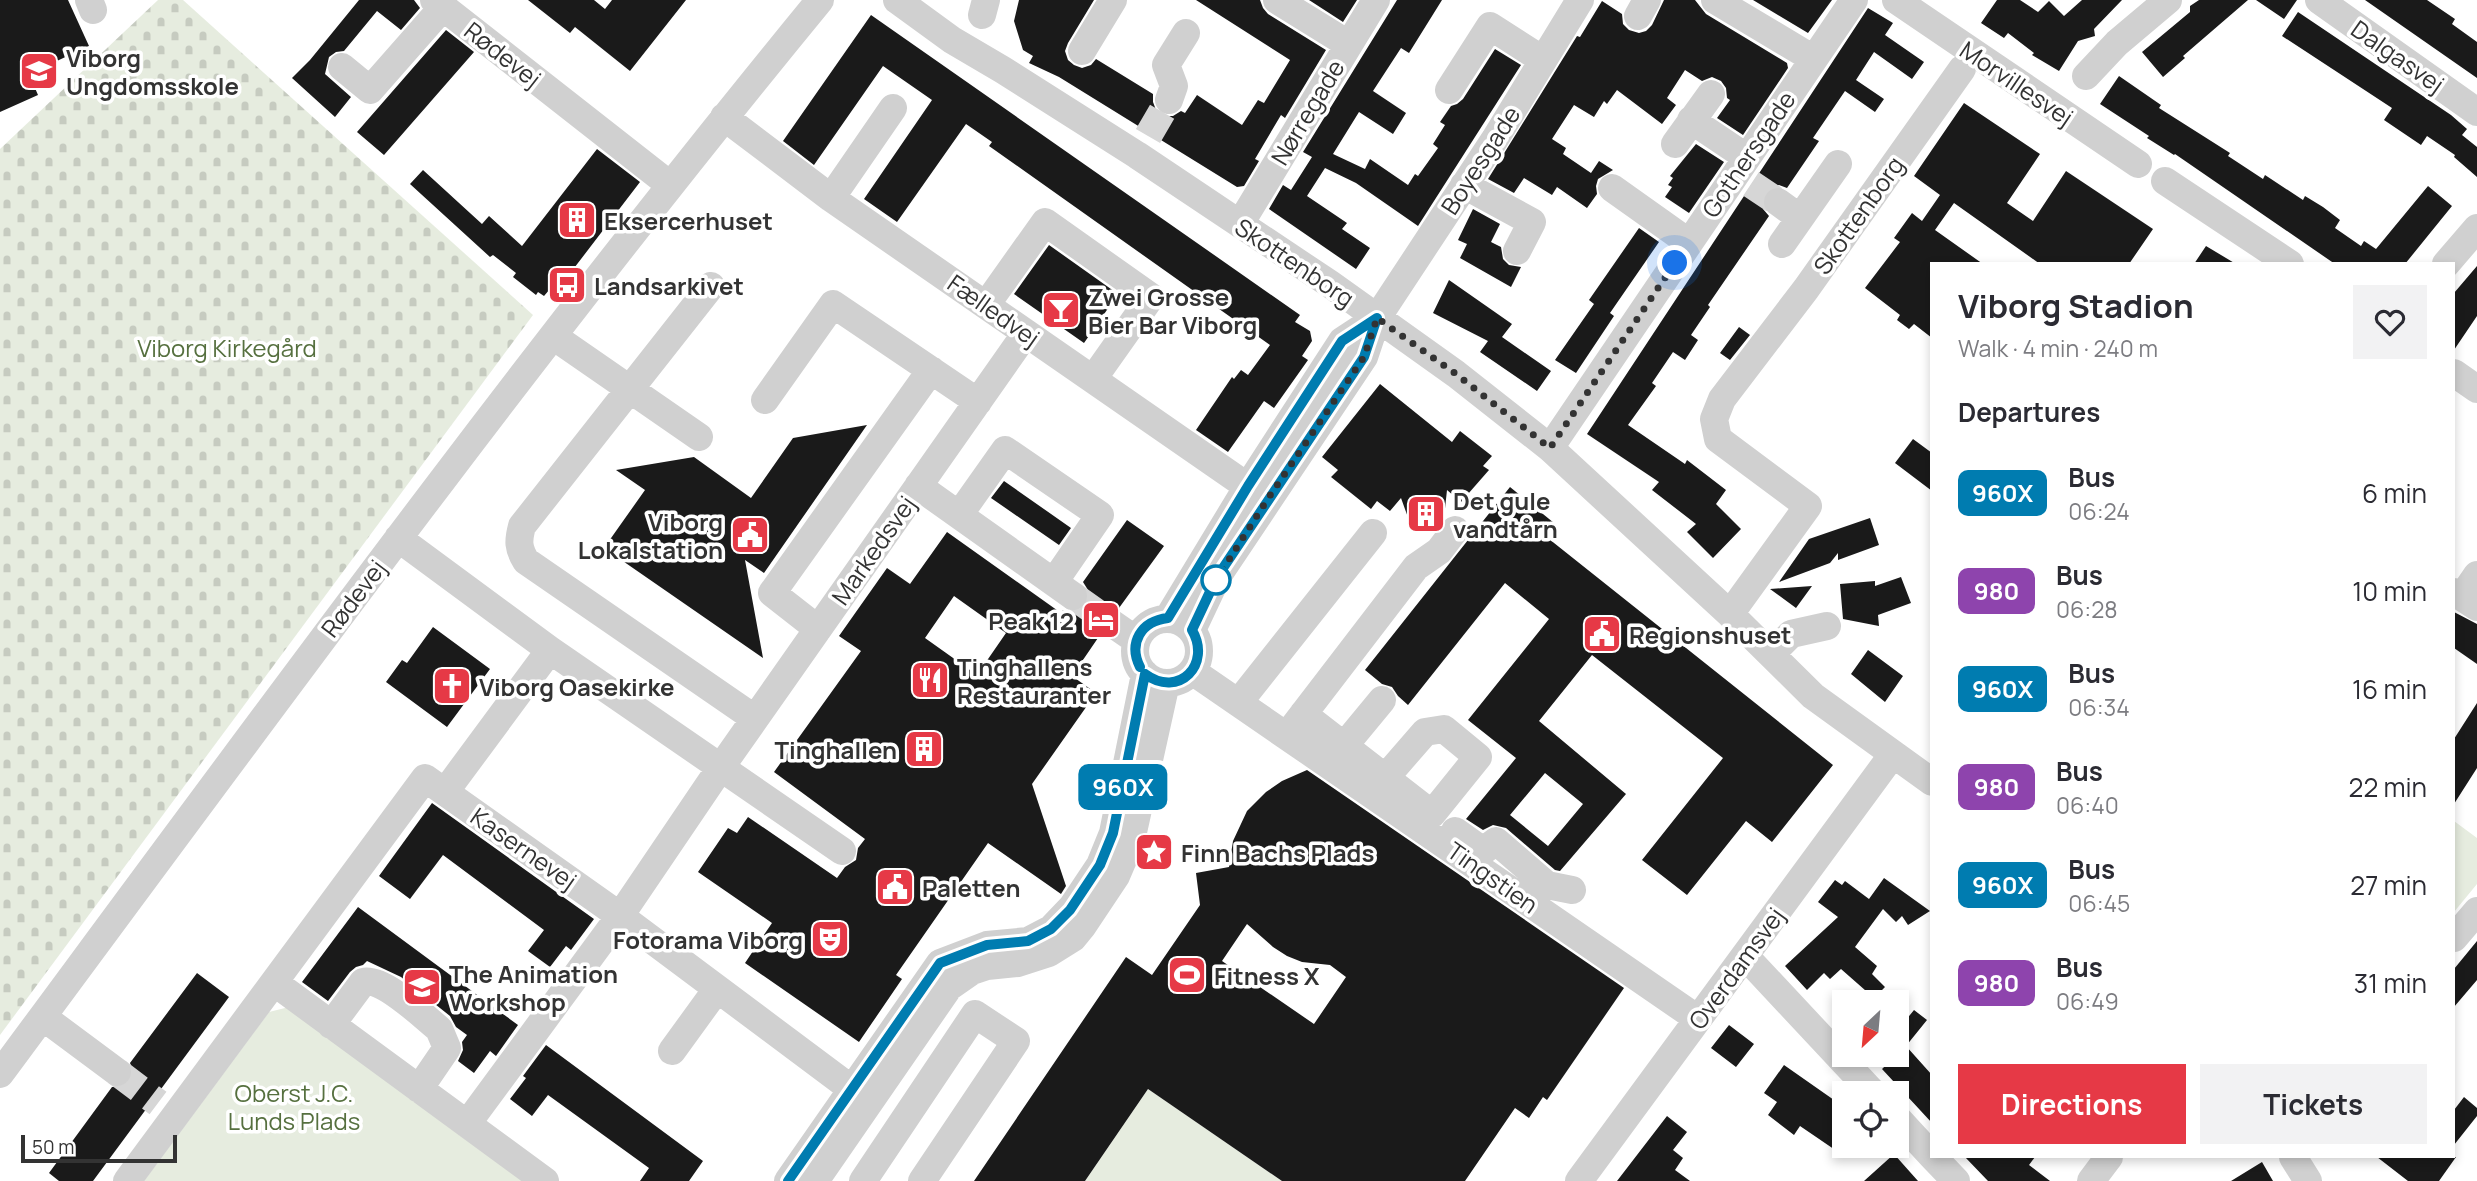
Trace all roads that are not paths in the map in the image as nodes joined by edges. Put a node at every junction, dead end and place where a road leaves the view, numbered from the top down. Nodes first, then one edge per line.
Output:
1 (820, 0) edge
2 (897, 0) edge
3 (1113, 0) edge
4 (1277, 0) edge
5 (1376, 0) edge
6 (1580, 0) edge
7 (1715, 0) edge
8 (1854, 0) edge
9 (1896, 0) edge
10 (2168, 0) edge
11 (2319, 0) edge
12 (439, 3) edge
13 (1186, 33) dead end
14 (1348, 44) junction
15 (1083, 51) dead end
16 (1812, 58) junction
17 (1543, 60) junction
18 (342, 66) dead end
19 (1962, 69) dead end
20 (2085, 76) dead end
21 (1449, 90) dead end
22 (1710, 94) dead end
23 (1169, 100) tunnel mouth
24 (893, 108) dead end
25 (2477, 113) edge
26 (724, 117) junction
27 (1691, 120) junction
28 (1675, 144) dead end
29 (1838, 164) dead end
30 (2138, 164) dead end
31 (1744, 172) junction
32 (2165, 181) dead end
33 (670, 185) junction
34 (1464, 185) junction
35 (1612, 188) dead end
36 (831, 198) junction
37 (1240, 224) junction
38 (2477, 228) edge
39 (1688, 242) junction
40 (1782, 244) dead end
41 (1517, 251) dead end
42 (2287, 262) edge
43 (2448, 262) edge
44 (710, 286) dead end
45 (986, 305) junction
46 (1377, 318) junction
47 (1026, 333) junction
48 (553, 336) junction
49 (931, 370) junction
50 (2455, 374) edge
51 (1093, 379) junction
52 (630, 388) junction
53 (2477, 389) edge
54 (765, 400) dead end
55 (978, 402) junction
56 (699, 437) dead end
57 (1550, 448) junction
58 (918, 486) junction
59 (1257, 493) junction
60 (959, 515) junction
61 (1455, 530) dead end
62 (1373, 533) dead end
63 (398, 538) junction
64 (1730, 614) junction
65 (1110, 622) tunnel mouth
66 (1180, 624) junction
67 (1827, 626) dead end
68 (818, 629) junction
69 (1136, 640) junction
70 (550, 650) junction
71 (1771, 654) junction
72 (1192, 671) junction
73 (1156, 679) junction
74 (1382, 700) dead end
75 (1239, 702) junction
76 (754, 719) junction
77 (1295, 724) junction
78 (1345, 747) junction
79 (1894, 754) junction
80 (721, 767) junction
81 (1385, 778) junction
82 (1930, 781) edge
83 (445, 792) junction
84 (1432, 814) junction
85 (842, 851) dead end
86 (1572, 890) dead end
87 (2477, 911) edge
88 (620, 916) junction
89 (2455, 937) edge
90 (1745, 956) junction
91 (275, 983) junction
92 (717, 989) junction
93 (962, 1006) dead end
94 (43, 1017) junction
95 (1698, 1019) junction
96 (331, 1025) junction
97 (672, 1051) dead end
98 (117, 1072) tunnel mouth
99 (0, 1074) edge
100 (1862, 1081) edge
101 (925, 1088) junction
102 (419, 1089) junction
103 (861, 1096) junction
104 (467, 1124) junction
105 (1909, 1131) edge
106 (1930, 1153) edge
107 (1935, 1158) edge
108 (2108, 1158) edge
109 (2294, 1158) edge
110 (127, 1181) edge
111 (545, 1181) edge
112 (788, 1181) edge
113 (815, 1181) edge
114 (863, 1181) edge
115 (922, 1181) edge
116 (1579, 1181) edge
117 (1956, 1181) edge
118 (2091, 1181) edge
119 (2308, 1181) edge

1 - 26 street, Rødevej
2 - 37 street, Skottenborg
3 - 15 street
4 - 14 street
5 - 14 street, Nørregade
6 - 17 street, Boyesgade
7 - 16 street
8 - 16 street, Gothersgade
9 - 30 street, Morvillesvej
10 - 20 street
11 - 25 street, Dalgasvej
12 - 18 street
12 - 33 street, Rødevej
13 - 23 street
14 - 37 street, Nørregade
16 - 31 street, Gothersgade
17 - 21 street
17 - 34 street, Boyesgade
19 - 64 street, Skottenborg
22 - 27 street
24 - 36 street
26 - 33 street, Rødevej
26 - 36 street, Fælledvej
27 - 28 street
27 - 31 street
29 - 40 street
31 - 39 street, Gothersgade
32 - 42 street
33 - 48 street, Rødevej
34 - 41 street
34 - 46 street, Boyesgade
35 - 39 street
36 - 45 street, Fælledvej
37 - 46 street, Skottenborg
38 - 43 street
39 - 57 street, Gothersgade
44 - 52 street
45 - 47 street, Fælledvej
45 - 51 street
46 - 57 street, Skottenborg
46 - 59 street, Boyesgade
47 - 51 street, Fælledvej
47 - 55 street, Markedsvej
48 - 52 street
48 - 63 street, Rødevej
49 - 54 street
49 - 55 street
49 - 68 street
50 - 53 street
51 - 59 street, Fælledvej
52 - 56 street
52 - 76 street
55 - 58 street, Markedsvej
57 - 64 street, Skottenborg
58 - 60 street
58 - 68 street, Markedsvej
59 - 66 street, Boyesgade
60 - 60 street
61 - 77 street
62 - 75 street
63 - 70 street
63 - 94 street, Rødevej
64 - 71 street, Skottenborg
65 - 69 street
66 - 69 street
66 - 72 street
67 - 71 street
68 - 76 street, Markedsvej
69 - 73 street
70 - 80 street
70 - 83 street
71 - 79 street, Skottenborg
72 - 73 street
72 - 75 street
73 - 103 street
74 - 78 street
75 - 77 street
76 - 80 street, Markedsvej
77 - 78 street
77 - 95 street, Tingstien
78 - 81 street
79 - 82 street, Skottenborg
79 - 90 street, Overdamsvej
80 - 85 street
80 - 88 street, Markedsvej
81 - 84 street
81 - 84 street
83 - 88 street, Kasernevej
83 - 91 street, Kasernevej
84 - 86 street
87 - 89 street
88 - 92 street, Kasernevej
88 - 104 street
90 - 95 street, Overdamsvej
90 - 100 street
91 - 96 street
91 - 110 street, Kasernevej
92 - 97 street
92 - 103 street, Kasernevej
93 - 101 street
94 - 98 street
94 - 99 street, Rødevej
95 - 116 street, Overdamsvej
96 - 102 street
96 - 102 street
101 - 114 street
101 - 115 street
102 - 104 street
103 - 112 street
103 - 113 street
104 - 111 street
105 - 106 street
107 - 117 street
108 - 118 street
109 - 119 street

